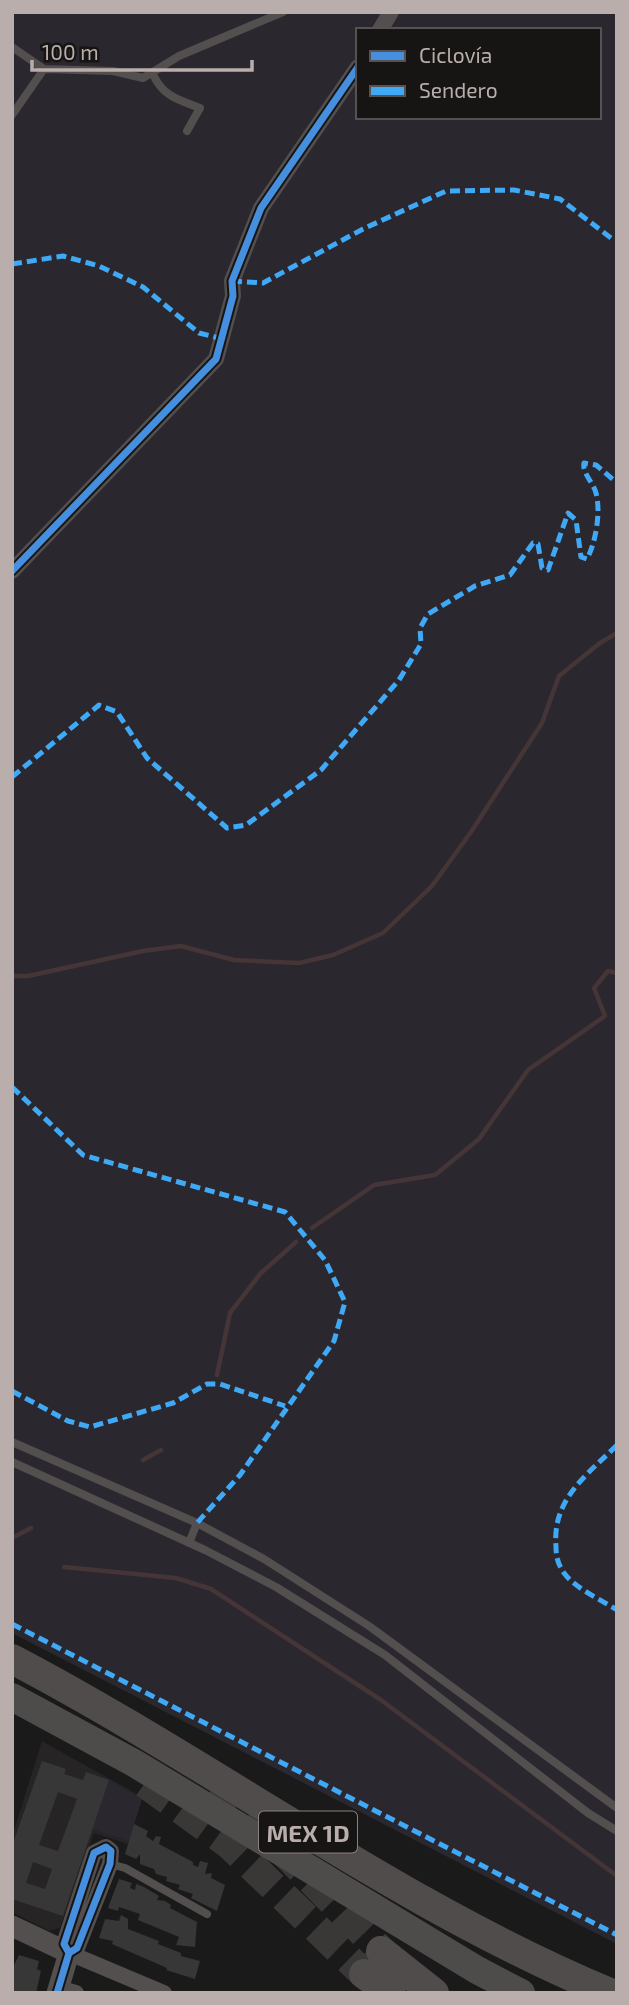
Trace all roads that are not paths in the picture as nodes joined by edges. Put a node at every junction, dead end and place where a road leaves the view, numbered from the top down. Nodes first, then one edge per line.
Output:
1 (283, 12) edge
2 (390, 12) edge
3 (381, 28) edge
4 (12, 47) edge
5 (44, 69) junction
6 (356, 70) edge
7 (153, 74) junction
8 (12, 115) edge
9 (187, 131) dead end
10 (12, 571) edge
11 (12, 1442) edge
12 (12, 1462) edge
13 (197, 1523) junction
14 (189, 1543) junction
15 (12, 1659) edge
16 (12, 1697) edge
17 (617, 1808) edge
18 (617, 1831) edge
19 (110, 1864) joint
20 (207, 1914) dead end
21 (12, 1926) edge
22 (69, 1953) junction
23 (64, 1991) edge
24 (164, 1993) edge
25 (391, 1993) edge
26 (435, 1993) edge
27 (521, 1993) edge
28 (610, 1993) edge

1 - 7 lane
2 - 3 street
4 - 5 lane
5 - 7 lane
5 - 8 lane
6 - 10 street
7 - 9 lane
11 - 13 lane
12 - 14 lane
13 - 14 lane
13 - 17 lane
14 - 18 lane
15 - 28 highway, MEX 1D
16 - 27 highway, MEX 1D
19 - 20 lane
19 - 22 street
21 - 22 street
22 - 23 street
22 - 24 street
25 - 26 highway

